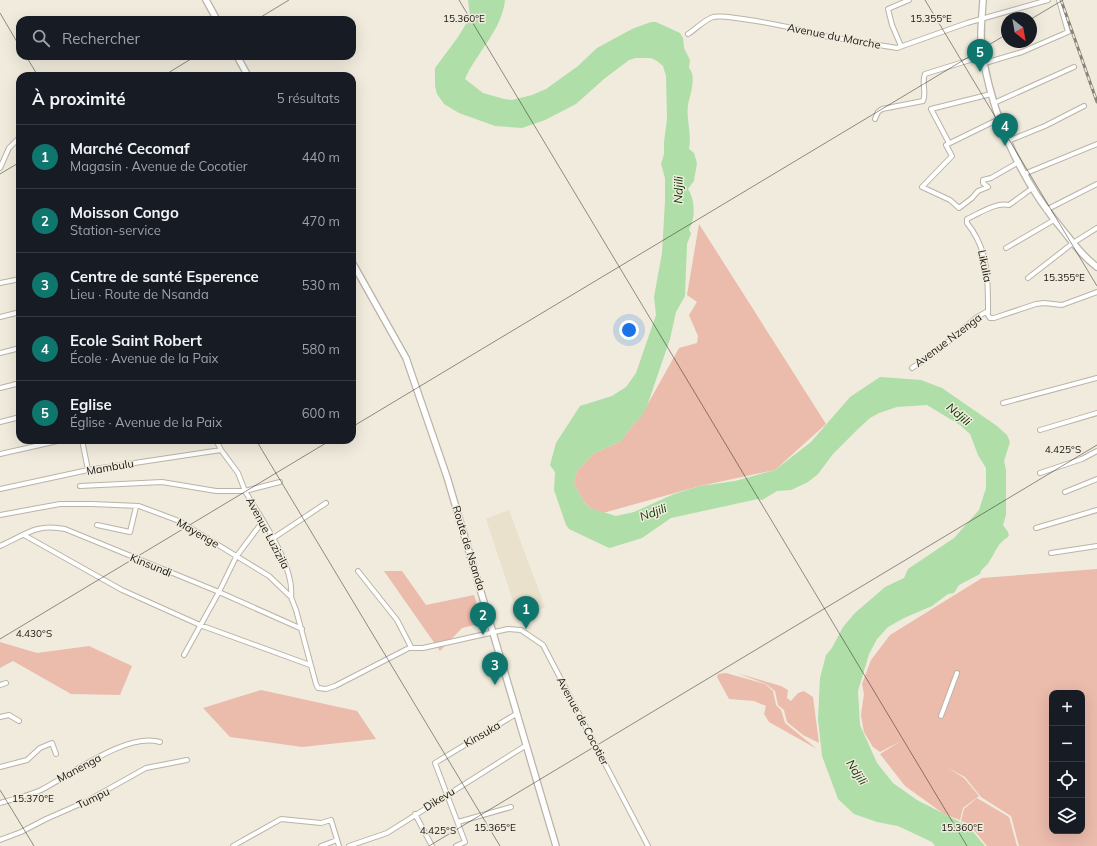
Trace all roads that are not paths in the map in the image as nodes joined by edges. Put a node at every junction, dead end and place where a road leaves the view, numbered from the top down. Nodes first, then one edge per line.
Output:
1 (206, 0) edge
2 (909, 0) edge
3 (983, 0) edge
4 (1048, 0) edge
5 (1059, 0) edge
6 (215, 16) edge
7 (982, 19) junction
8 (688, 34) dead end
9 (901, 46) junction
10 (239, 60) edge
11 (984, 60) junction
12 (1074, 67) dead end
13 (246, 72) edge
14 (991, 94) junction
15 (994, 103) junction
16 (1084, 106) dead end
17 (999, 119) junction
18 (875, 120) dead end
19 (16, 141) edge
20 (1008, 141) junction
21 (947, 144) junction
22 (1097, 144) edge
23 (1019, 162) junction
24 (0, 168) edge
25 (1024, 174) junction
26 (1097, 184) edge
27 (1031, 189) junction
28 (1046, 211) junction
29 (1054, 220) junction
30 (1097, 228) edge
31 (1073, 243) junction
32 (1006, 248) dead end
33 (1097, 267) edge
34 (356, 269) edge
35 (1028, 278) dead end
36 (16, 280) edge
37 (0, 283) edge
38 (1097, 292) edge
39 (16, 313) edge
40 (988, 313) junction
41 (0, 317) edge
42 (16, 349) edge
43 (0, 353) edge
44 (912, 368) dead end
45 (1097, 378) edge
46 (16, 384) edge
47 (0, 388) edge
48 (1004, 403) dead end
49 (1097, 413) edge
50 (16, 418) edge
51 (0, 422) edge
52 (1040, 430) dead end
53 (44, 444) edge
54 (83, 444) edge
55 (218, 444) edge
56 (221, 450) junction
57 (1097, 451) edge
58 (0, 454) edge
59 (88, 470) junction
60 (1040, 474) dead end
61 (1097, 479) edge
62 (280, 482) dead end
63 (80, 486) dead end
64 (0, 489) edge
65 (245, 491) junction
66 (1065, 492) dead end
67 (326, 503) dead end
68 (136, 507) junction
69 (1097, 510) edge
70 (0, 515) edge
71 (263, 521) junction
72 (97, 525) dead end
73 (1036, 528) dead end
74 (24, 535) junction
75 (272, 539) junction
76 (0, 546) edge
77 (1097, 546) edge
78 (1050, 553) dead end
79 (236, 557) junction
80 (358, 571) dead end
81 (219, 592) junction
82 (291, 597) junction
83 (200, 624) junction
84 (302, 629) junction
85 (494, 633) junction
86 (411, 647) junction
87 (184, 655) dead end
88 (310, 665) junction
89 (957, 673) dead end
90 (6, 683) dead end
91 (0, 685) edge
92 (516, 714) junction
93 (941, 716) dead end
94 (0, 717) edge
95 (19, 721) dead end
96 (160, 742) dead end
97 (525, 746) junction
98 (56, 754) dead end
99 (187, 760) dead end
100 (0, 767) edge
101 (447, 793) junction
102 (0, 803) edge
103 (511, 807) dead end
104 (415, 814) junction
105 (458, 822) junction
106 (0, 840) edge
107 (338, 840) junction
108 (233, 846) edge
109 (321, 846) edge
110 (339, 846) edge
111 (349, 846) edge
112 (432, 846) edge
113 (456, 846) edge
114 (556, 846) edge
115 (647, 846) edge

1 - 6 street
2 - 9 street
3 - 7 street
4 - 7 street, Avenue du Marche
5 - 11 street
7 - 9 street, Avenue du Marche
7 - 11 street
8 - 9 street, Avenue du Marche
10 - 13 street
11 - 14 street
11 - 18 street
12 - 15 street
14 - 15 street
14 - 21 street
15 - 17 street
16 - 20 street
17 - 20 street
17 - 21 street
19 - 24 street
20 - 23 street
21 - 23 street
22 - 25 street
23 - 25 street
25 - 27 street
26 - 28 street
27 - 28 street
27 - 40 street, Likulia
28 - 29 street
29 - 31 street
29 - 32 street
30 - 31 street
31 - 33 street
31 - 35 street
34 - 85 street, Route de Nsanda
36 - 37 street
38 - 40 street, Avenue Nzenga
39 - 41 street
40 - 44 street, Avenue Nzenga
42 - 43 street
45 - 48 street
46 - 47 street
49 - 52 street
50 - 51 street
53 - 58 street
54 - 59 street
55 - 56 street
56 - 59 street, Mambulu
56 - 65 street
57 - 60 street
59 - 64 street, Mambulu
61 - 66 street
62 - 65 street
63 - 65 street, Avenue Luzizila
65 - 71 street, Avenue Luzizila
67 - 75 street
68 - 70 street, Mayenge
68 - 72 street
68 - 79 street, Mayenge
69 - 73 street
71 - 75 street, Avenue Luzizila
71 - 79 street
74 - 76 street, Kinsundi
74 - 81 street, Kinsundi
74 - 83 street
75 - 82 street, Avenue Luzizila
77 - 78 street
79 - 81 street
79 - 82 street, Mayenge
80 - 86 street
81 - 83 street
81 - 84 street, Kinsundi
82 - 84 street, Mayenge
83 - 87 street
83 - 88 street
84 - 88 street, Mayenge
85 - 86 street, Avenue de Cocotier
85 - 92 street, Route de Nsanda
85 - 115 street, Avenue de Cocotier
86 - 88 street, Mayenge
89 - 93 street
90 - 91 street
92 - 97 street, Route de Nsanda
92 - 101 street, Kinsuka
94 - 95 street
96 - 102 street, Manenga
97 - 101 street, Dikevu
97 - 114 street, Route de Nsanda
98 - 100 street
99 - 106 street, Tumpu
101 - 104 street, Dikevu
101 - 105 street
103 - 105 street
104 - 111 street, Dikevu
104 - 112 street
105 - 113 street
107 - 108 street
107 - 109 street
107 - 110 street

